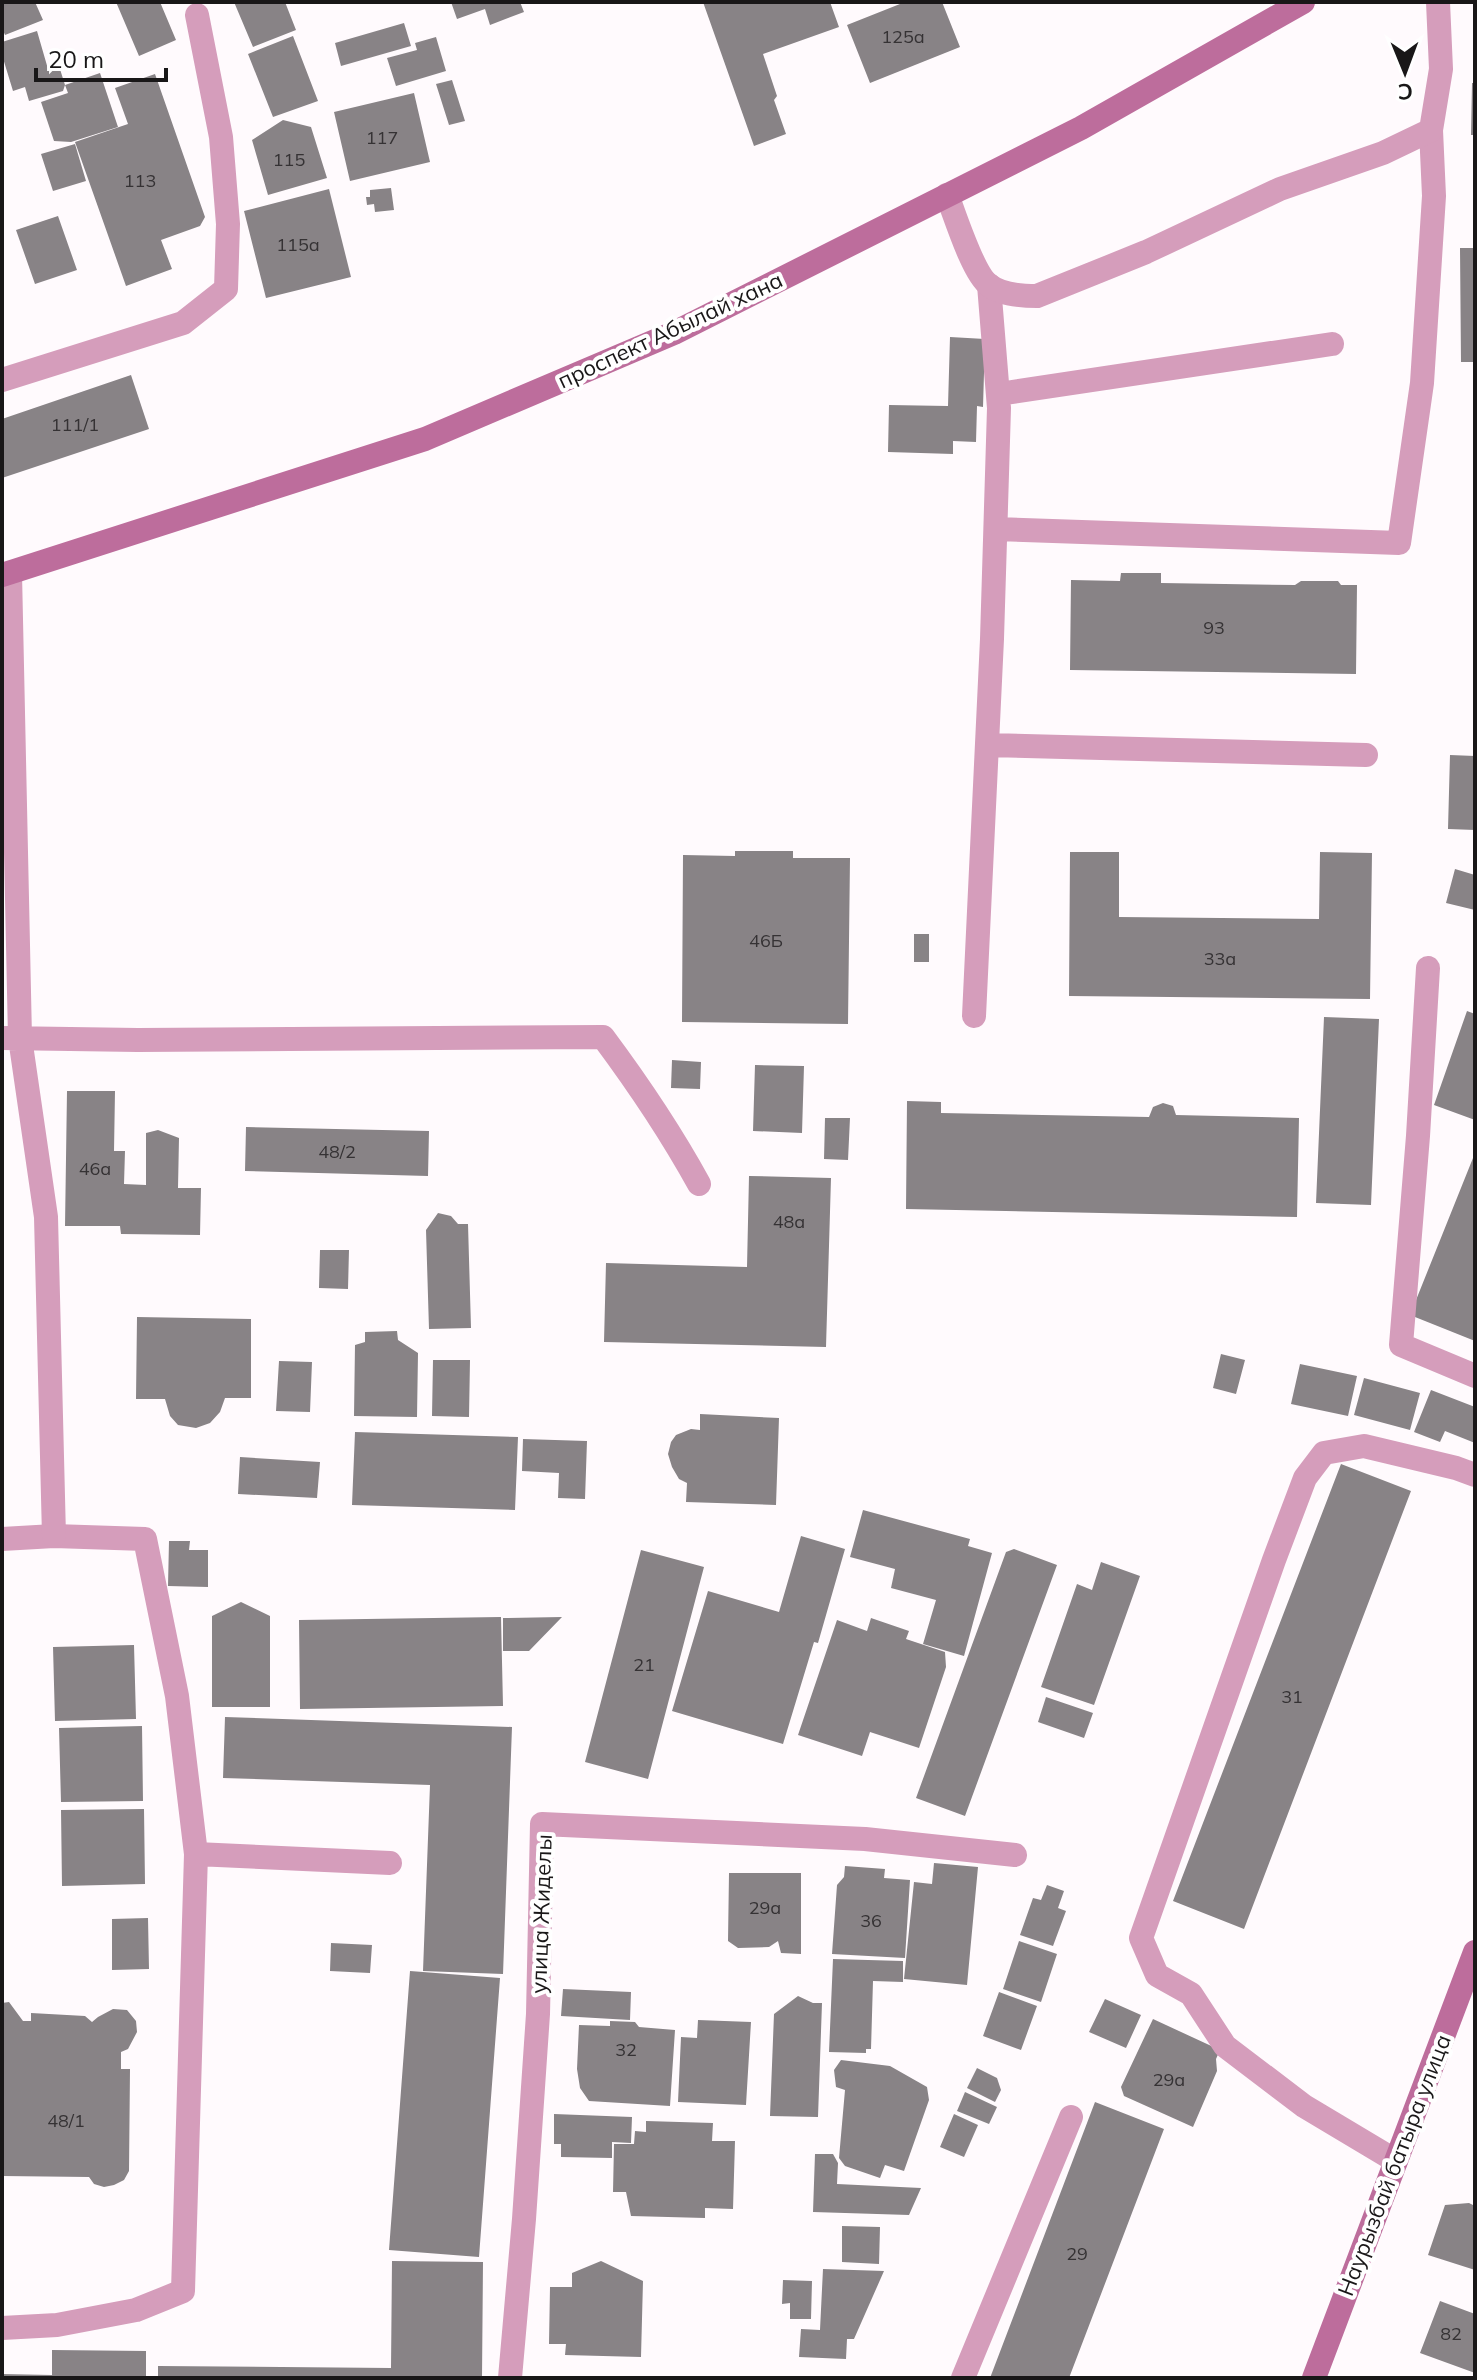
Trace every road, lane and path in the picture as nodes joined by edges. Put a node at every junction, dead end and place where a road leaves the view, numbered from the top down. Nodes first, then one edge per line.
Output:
1 (1303, 2) edge
2 (1438, 2) edge
3 (197, 15) dead end
4 (1431, 130) junction
5 (947, 195) junction
6 (989, 285) junction
7 (1332, 344) dead end
8 (2, 380) edge
9 (999, 394) junction
10 (996, 529) junction
11 (6, 574) edge
12 (988, 745) junction
13 (1366, 755) dead end
14 (1428, 968) dead end
15 (974, 1016) dead end
16 (11, 1038) edge
17 (699, 1184) dead end
18 (1475, 1376) edge
19 (1475, 1475) edge
20 (54, 1536) junction
21 (2, 1539) edge
22 (196, 1854) junction
23 (1015, 1855) dead end
24 (390, 1863) dead end
25 (1475, 1952) edge
26 (1071, 2117) dead end
27 (1396, 2161) junction
28 (2, 2328) edge
29 (510, 2378) edge
30 (963, 2378) edge
31 (1314, 2378) edge

1 - 5 main road, проспект Абылай хана
2 - 4 street
3 - 8 street
4 - 6 street
4 - 10 street
5 - 6 street
5 - 11 main road, проспект Абылай хана
6 - 9 street
7 - 9 street
9 - 10 street
10 - 12 street
11 - 16 street
12 - 13 street
12 - 15 street
14 - 18 street
16 - 17 street
16 - 20 street
19 - 27 street
20 - 21 street
20 - 22 street
22 - 24 street
22 - 28 street
23 - 29 street, улица Жиделы
25 - 27 main road, Наурызбай батыра улица
26 - 30 street
27 - 31 main road, Наурызбай батыра улица

